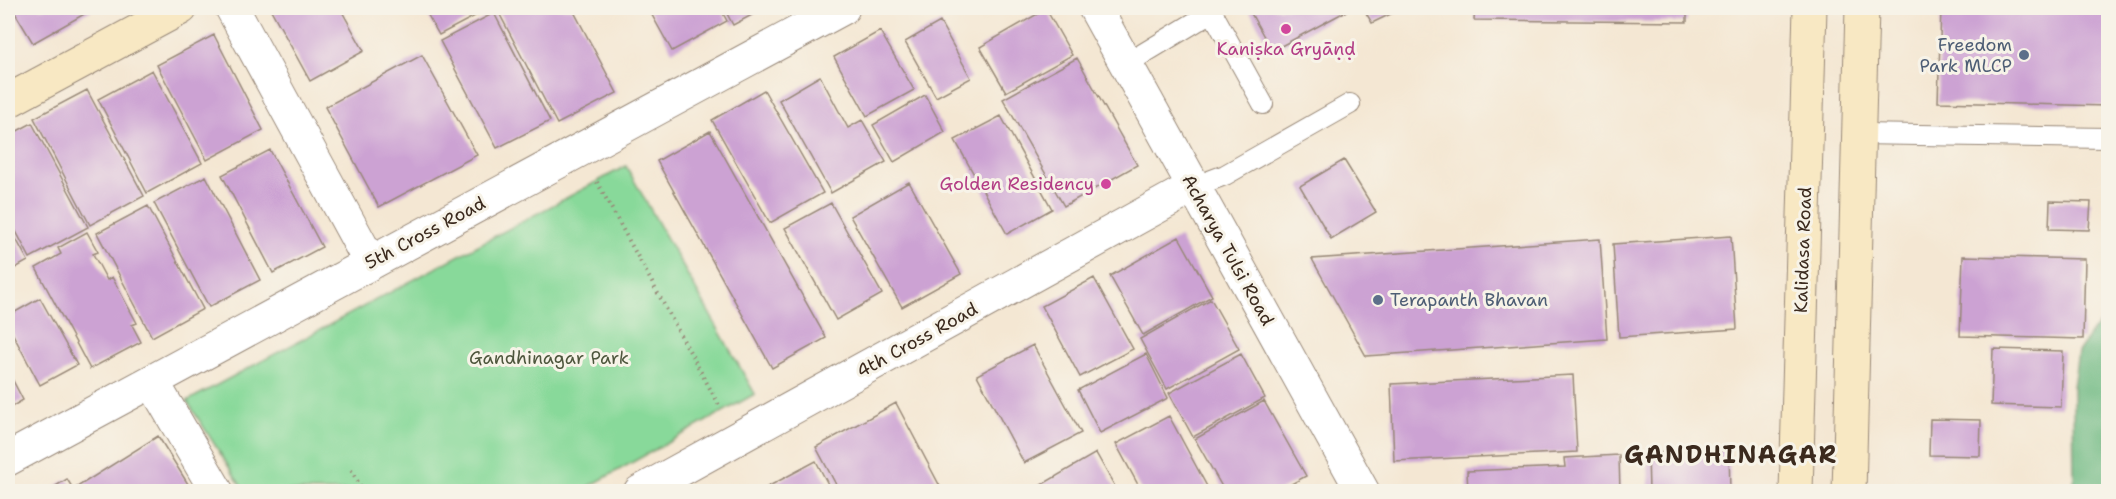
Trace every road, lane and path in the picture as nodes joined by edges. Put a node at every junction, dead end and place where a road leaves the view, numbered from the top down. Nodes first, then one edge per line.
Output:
1 (181, 8) edge
2 (232, 8) edge
3 (843, 8) edge
4 (1095, 8) edge
5 (1810, 8) edge
6 (1862, 8) edge
7 (1211, 10) edge
8 (1126, 64) junction
9 (1808, 92) junction
10 (1859, 92) junction
11 (8, 101) edge
12 (1263, 104) dead end
13 (1350, 104) dead end
14 (1858, 134) junction
15 (2109, 138) edge
16 (580, 150) junction
17 (1193, 187) junction
18 (370, 262) junction
19 (152, 381) junction
20 (738, 439) junction
21 (8, 459) edge
22 (351, 470) dead end
23 (1358, 490) edge
24 (217, 492) edge
25 (364, 492) edge
26 (640, 492) edge
27 (1796, 492) edge
28 (1849, 492) edge

1 - 11 street
2 - 18 street
3 - 16 street, 5th Cross Road
4 - 8 street, Acharya Tulsi Road
5 - 9 street, Kalidasa Road
6 - 10 street
7 - 8 lane
7 - 12 lane
8 - 17 street, Acharya Tulsi Road
9 - 10 street
9 - 27 street, Kalidasa Road
10 - 14 street
13 - 17 lane
14 - 15 lane
14 - 28 street
16 - 18 street, 5th Cross Road
16 - 20 path
17 - 20 street, 4th Cross Road
17 - 23 street, Acharya Tulsi Road
18 - 19 street, 5th Cross Road
19 - 21 street, 5th Cross Road
19 - 24 street
20 - 26 street, 4th Cross Road
22 - 25 path

